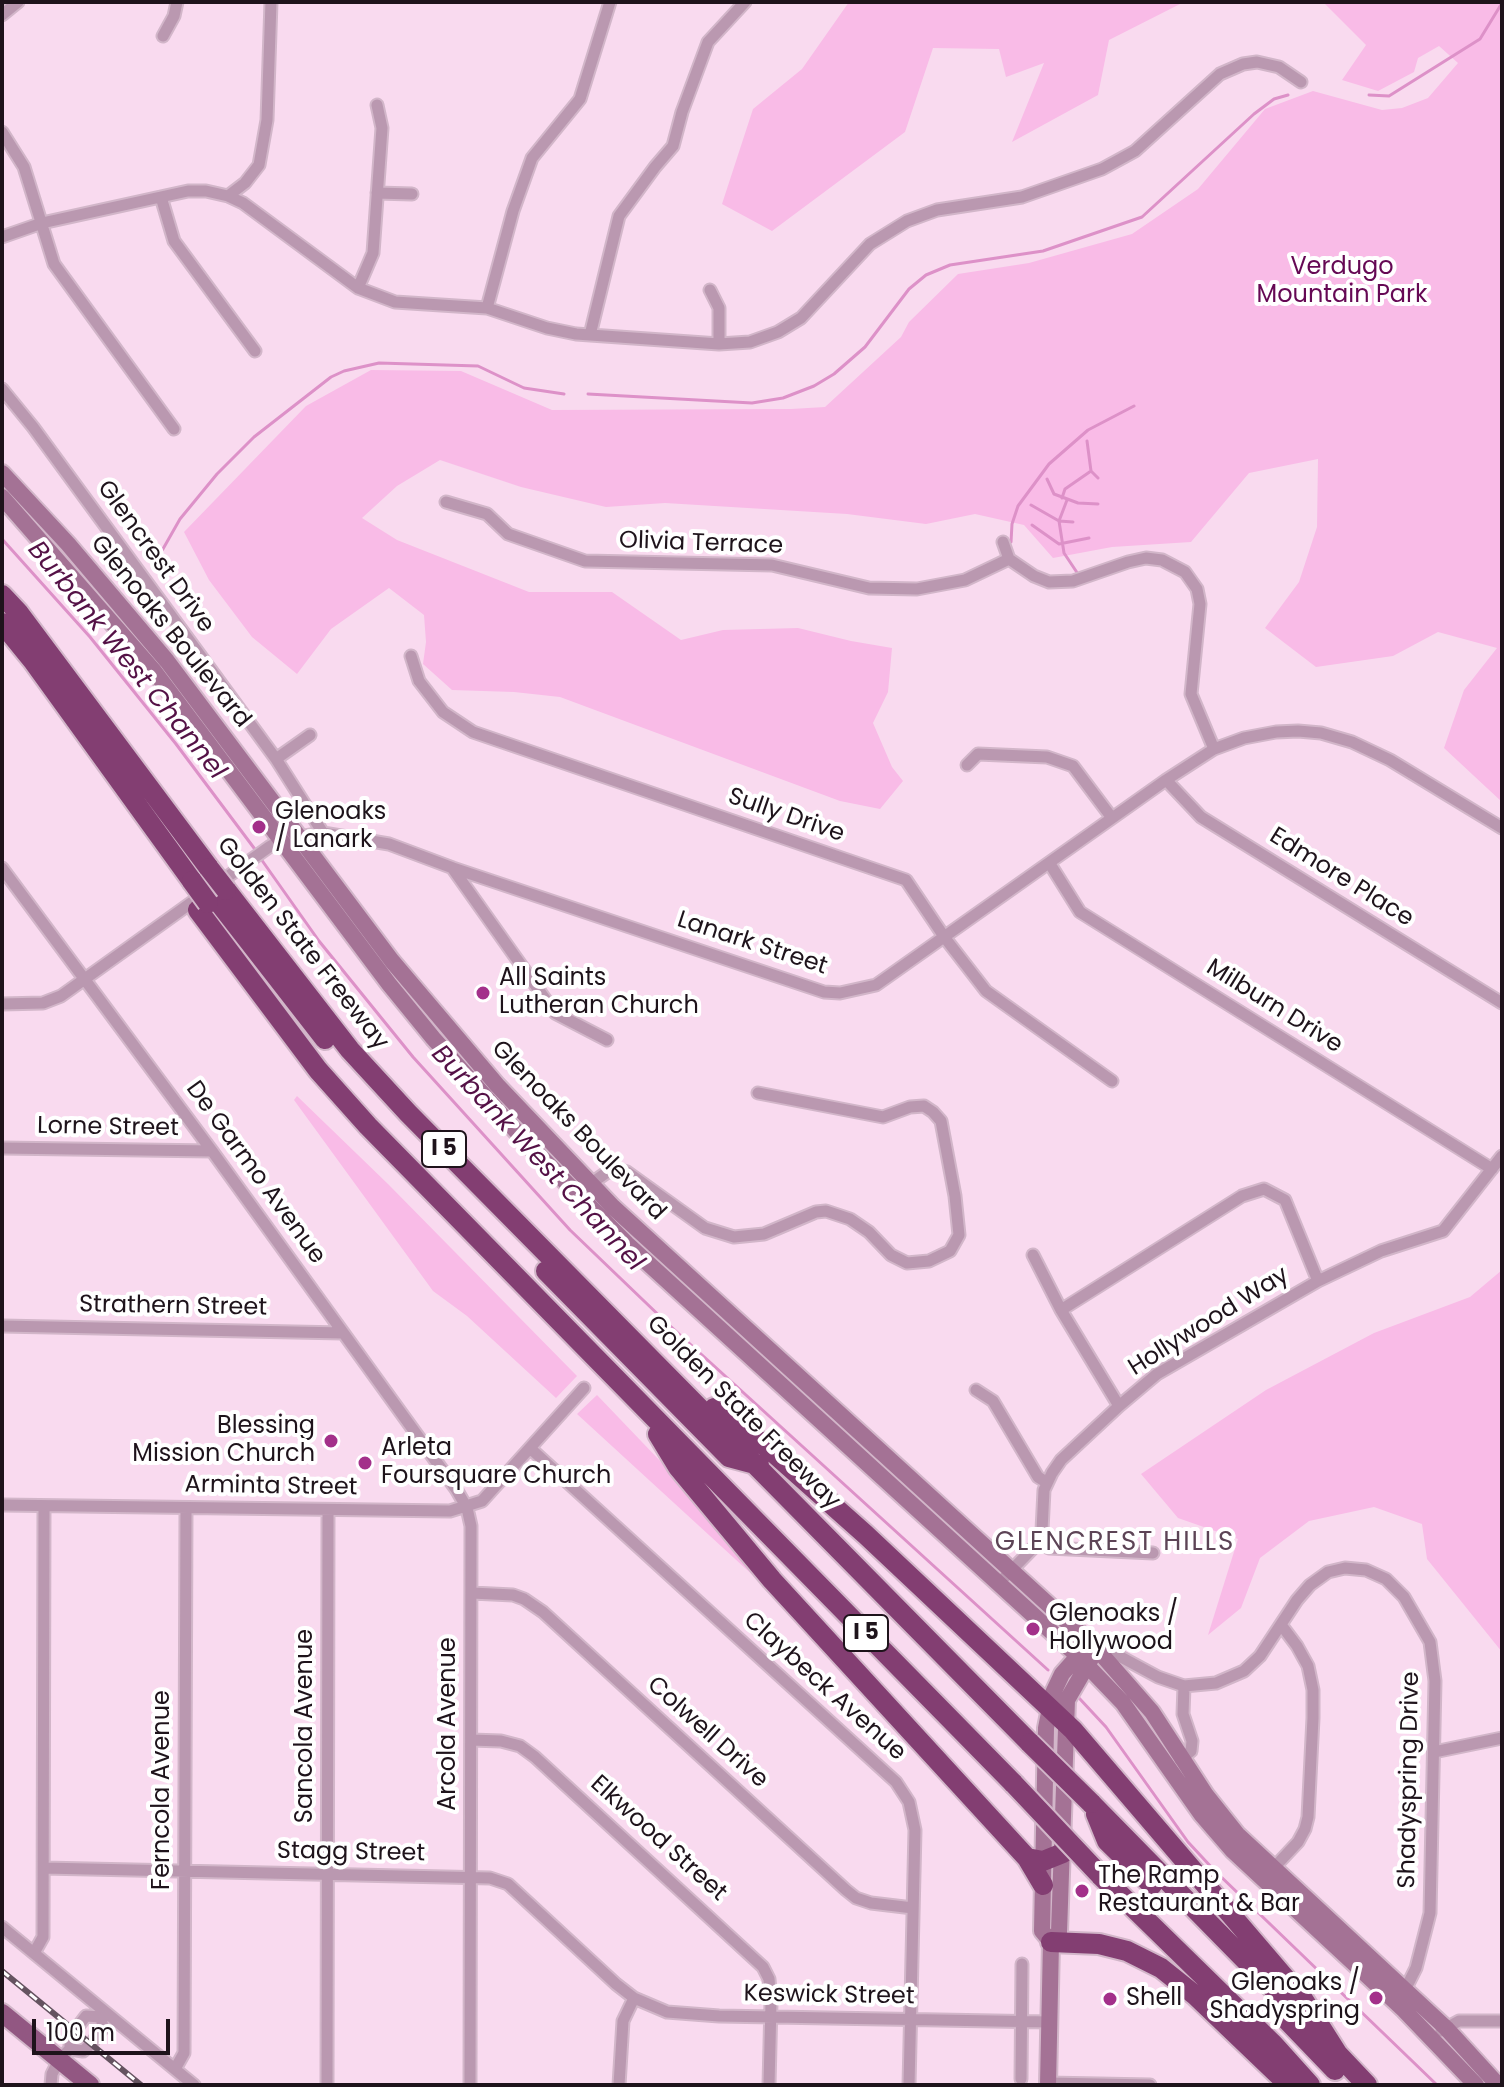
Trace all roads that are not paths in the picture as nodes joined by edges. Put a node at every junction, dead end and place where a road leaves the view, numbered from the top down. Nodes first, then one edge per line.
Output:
1 (18, 2) edge
2 (177, 2) edge
3 (271, 2) edge
4 (610, 2) edge
5 (745, 2) edge
6 (2, 15) edge
7 (163, 36) dead end
8 (1301, 82) dead end
9 (377, 105) dead end
10 (2, 132) edge
11 (377, 193) junction
12 (412, 194) dead end
13 (228, 196) junction
14 (161, 197) junction
15 (42, 223) junction
16 (2, 237) edge
17 (358, 288) junction
18 (710, 290) dead end
19 (487, 308) junction
20 (590, 335) junction
21 (719, 344) junction
22 (255, 351) dead end
23 (2, 389) edge
24 (174, 429) dead end
25 (2, 473) edge
26 (2, 497) edge
27 (446, 502) dead end
28 (1003, 542) dead end
29 (1009, 559) junction
30 (2, 595) edge
31 (2, 611) edge
32 (2, 623) edge
33 (2, 638) edge
34 (411, 656) dead end
35 (310, 735) dead end
36 (1214, 749) junction
37 (276, 759) junction
38 (967, 765) dead end
39 (1166, 780) junction
40 (1112, 818) junction
41 (1502, 828) edge
42 (323, 833) junction
43 (300, 836) junction
44 (275, 843) junction
45 (1050, 864) junction
46 (2, 868) edge
47 (453, 868) junction
48 (196, 878) junction
49 (212, 900) junction
50 (945, 938) junction
51 (84, 978) junction
52 (1502, 1003) edge
53 (2, 1004) edge
54 (607, 1040) dead end
55 (1112, 1081) dead end
56 (758, 1093) dead end
57 (2, 1148) edge
58 (212, 1151) junction
59 (1502, 1156) edge
60 (1492, 1169) junction
61 (583, 1190) junction
62 (1033, 1255) dead end
63 (1318, 1281) junction
64 (1061, 1310) junction
65 (2, 1326) edge
66 (343, 1333) junction
67 (584, 1388) dead end
68 (684, 1390) junction
69 (976, 1390) dead end
70 (1119, 1406) junction
71 (641, 1407) junction
72 (531, 1449) junction
73 (759, 1465) junction
74 (1046, 1482) junction
75 (718, 1483) junction
76 (2, 1505) edge
77 (44, 1506) junction
78 (467, 1508) junction
79 (186, 1509) junction
80 (328, 1510) junction
81 (1038, 1543) junction
82 (1153, 1553) dead end
83 (1004, 1578) junction
84 (472, 1593) junction
85 (1282, 1626) junction
86 (1096, 1648) junction
87 (1082, 1661) junction
88 (1012, 1672) junction
89 (1062, 1674) junction
90 (1184, 1686) junction
91 (1123, 1703) junction
92 (1058, 1704) junction
93 (1066, 1723) junction
94 (1502, 1738) edge
95 (471, 1740) junction
96 (1434, 1752) junction
97 (1176, 1763) junction
98 (1120, 1843) junction
99 (1044, 1857) junction
100 (44, 1868) junction
101 (185, 1872) junction
102 (328, 1874) junction
103 (1268, 1874) junction
104 (471, 1877) junction
105 (1043, 1885) joint
106 (913, 1908) junction
107 (2, 1927) edge
108 (1051, 1942) junction
109 (34, 1953) junction
110 (1022, 1964) dead end
111 (616, 1984) joint
112 (1399, 1995) junction
113 (634, 1998) junction
114 (2, 2013) edge
115 (103, 2014) junction
116 (771, 2016) junction
117 (910, 2019) junction
118 (1022, 2021) junction
119 (1502, 2021) edge
120 (1049, 2022) junction
121 (1439, 2032) junction
122 (64, 2055) junction
123 (1339, 2056) junction
124 (175, 2069) junction
125 (1021, 2079) dead end
126 (1301, 2082) edge
127 (1048, 2084) edge
128 (51, 2085) edge
129 (90, 2085) edge
130 (194, 2085) edge
131 (327, 2085) edge
132 (470, 2085) edge
133 (619, 2085) edge
134 (769, 2085) edge
135 (909, 2085) edge
136 (1150, 2085) edge
137 (1326, 2085) edge
138 (1349, 2085) edge
139 (1367, 2085) edge
140 (1476, 2085) edge
141 (1498, 2085) edge

1 - 6 street
2 - 7 street
3 - 13 street
4 - 19 street
5 - 20 street
8 - 21 street
9 - 11 street
10 - 15 street
11 - 12 street
11 - 17 street
13 - 14 street
13 - 17 street
14 - 15 street
14 - 22 street
15 - 16 street
15 - 24 street
17 - 19 street
18 - 21 street
19 - 20 street
20 - 21 street
23 - 37 street, Glencrest Drive
25 - 43 main road, Glenoaks Boulevard
26 - 44 main road, Glenoaks Boulevard
27 - 29 street, Olivia Terrace
28 - 29 street
29 - 36 street
30 - 48 highway, Golden State Freeway / I 5
31 - 48 highway
32 - 48 highway
33 - 48 highway, Golden State Freeway / I 5
34 - 50 street, Sully Drive
35 - 37 street
36 - 39 street, Lanark Street
36 - 41 street, Lanark Street
37 - 42 street, Glencrest Drive
38 - 40 street
39 - 40 street, Lanark Street
39 - 52 street, Edmore Place
40 - 45 street, Lanark Street
42 - 43 street, Lanark Street
42 - 47 street, Lanark Street
43 - 44 street, Lanark Street
43 - 61 main road, Glenoaks Boulevard
44 - 51 street, Lanark Street
44 - 61 main road, Glenoaks Boulevard
45 - 50 street, Lanark Street
45 - 60 street, Milburn Drive
46 - 51 street, De Garmo Avenue
47 - 50 street, Lanark Street
47 - 54 street
48 - 49 highway, Golden State Freeway / I 5, bridge
48 - 49 highway, Golden State Freeway / I 5
49 - 68 highway, Golden State Freeway / I 5
49 - 71 highway, Golden State Freeway / I 5
49 - 73 highway
49 - 75 highway
50 - 55 street, Sully Drive
51 - 53 street, Lanark Street
51 - 58 street, De Garmo Avenue
56 - 61 street
57 - 58 street, Lorne Street
58 - 66 street, De Garmo Avenue
59 - 60 street, Hollywood Way
60 - 63 street, Hollywood Way
61 - 83 main road, Glenoaks Boulevard
62 - 64 street
63 - 64 street
63 - 70 street, Hollywood Way
64 - 70 street
65 - 66 street, Strathern Street
66 - 78 street, De Garmo Avenue
67 - 72 street
68 - 73 highway, Golden State Freeway / I 5
68 - 88 highway
69 - 74 street
70 - 74 street, Hollywood Way
71 - 75 highway, Golden State Freeway / I 5
71 - 99 highway
72 - 78 street
72 - 106 street, Claybeck Avenue
73 - 98 highway, Golden State Freeway / I 5, bridge
74 - 81 street
75 - 126 highway, Golden State Freeway / I 5, bridge
76 - 77 street, Arminta Street
77 - 79 street, Arminta Street
77 - 100 street
78 - 80 street, Arminta Street
78 - 84 street, Arcola Avenue
79 - 80 street, Arminta Street
79 - 101 street, Ferncola Avenue
80 - 102 street, Sancola Avenue
81 - 82 street
81 - 83 street
83 - 86 main road, Glenoaks Boulevard
83 - 87 main road, Glenoaks Boulevard
84 - 95 street, Arcola Avenue
84 - 106 street, Colwell Drive
85 - 90 street, Shadyspring Drive
85 - 96 street, Shadyspring Drive
85 - 103 street
86 - 87 main road
86 - 90 street
86 - 97 main road, Glenoaks Boulevard
87 - 89 main road
87 - 91 main road, Glenoaks Boulevard
87 - 92 main road
88 - 89 main road
88 - 92 highway
89 - 92 main road
90 - 97 street
91 - 92 main road
91 - 97 main road, Glenoaks Boulevard
92 - 93 highway
92 - 99 main road
93 - 99 main road
93 - 123 highway
94 - 96 street
95 - 104 street, Arcola Avenue
95 - 116 street, Elkwood Street
96 - 112 street, Shadyspring Drive
97 - 103 main road
98 - 123 highway, Golden State Freeway / I 5
98 - 138 highway
99 - 105 highway
99 - 108 main road
100 - 101 street, Stagg Street
100 - 109 street
101 - 102 street, Stagg Street
101 - 124 street, Ferncola Avenue
102 - 104 street, Stagg Street
102 - 131 street, Sancola Avenue
103 - 112 main road
104 - 111 street, Stagg Street
104 - 132 street, Arcola Avenue
105 - 108 main road
106 - 117 street, Claybeck Avenue
107 - 109 street
108 - 120 main road
108 - 126 highway
109 - 115 street
110 - 118 street
111 - 113 street, Keswick Street
112 - 121 main road
113 - 116 street, Keswick Street
113 - 133 street
114 - 122 main road
115 - 122 street
115 - 122 street
115 - 124 street
116 - 117 street, Keswick Street
116 - 134 street, Elkwood Street
117 - 118 street, Keswick Street
117 - 135 street, Claybeck Avenue
118 - 120 street, Keswick Street
118 - 125 street
119 - 121 street
120 - 127 main road
121 - 140 main road
121 - 141 main road
122 - 128 street
122 - 129 main road
123 - 139 highway, Golden State Freeway / I 5
124 - 130 street
126 - 137 highway
127 - 136 street

